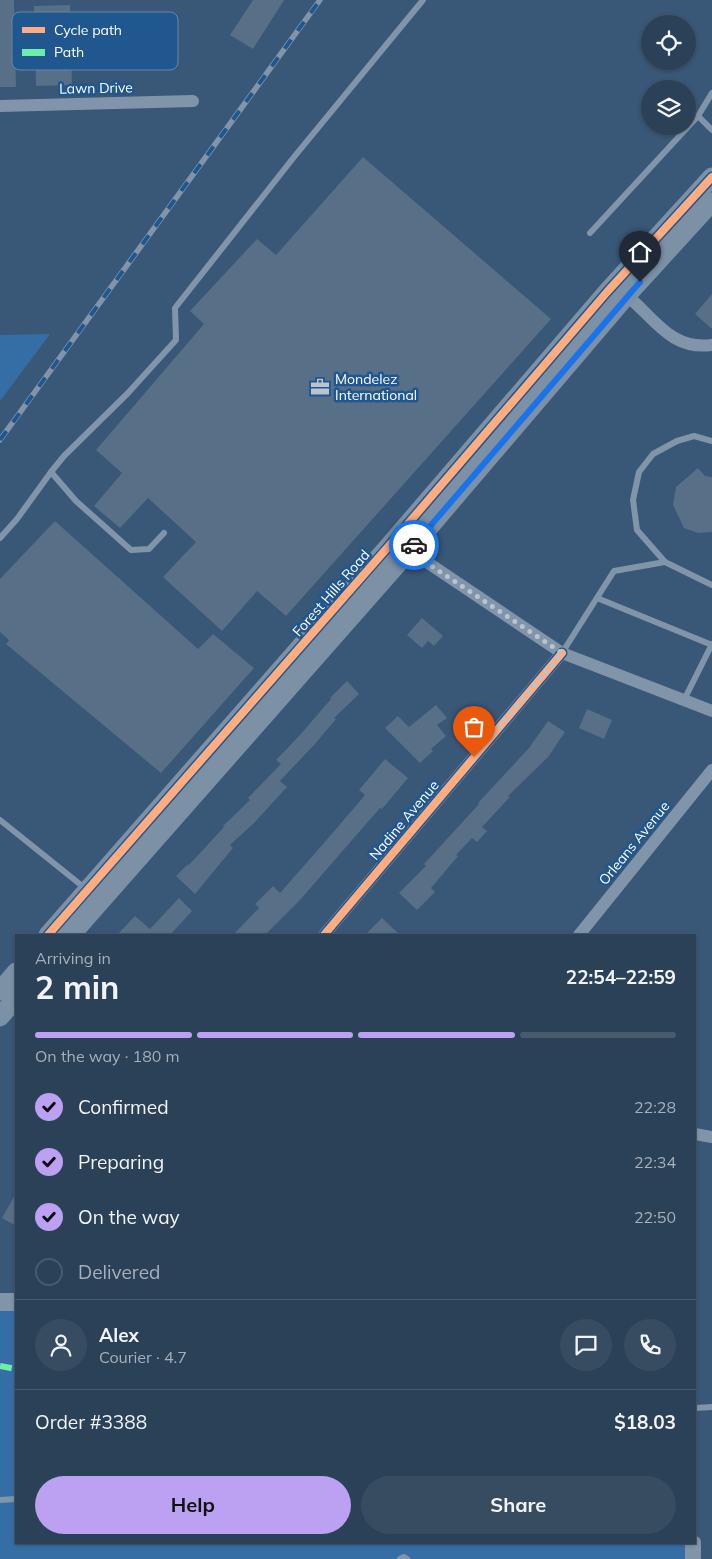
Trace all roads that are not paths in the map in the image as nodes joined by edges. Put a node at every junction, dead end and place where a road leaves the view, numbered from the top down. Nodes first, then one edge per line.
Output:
1 (423, 0) edge
2 (712, 93) edge
3 (192, 100) dead end
4 (0, 106) edge
5 (698, 116) junction
6 (712, 130) edge
7 (712, 177) edge
8 (712, 202) edge
9 (590, 233) dead end
10 (620, 290) junction
11 (712, 345) edge
12 (712, 441) edge
13 (51, 472) junction
14 (164, 533) dead end
15 (0, 538) edge
16 (401, 545) junction
17 (665, 562) junction
18 (712, 586) edge
19 (598, 598) junction
20 (712, 644) edge
21 (562, 653) junction
22 (684, 700) junction
23 (712, 711) edge
24 (712, 770) edge
25 (0, 820) edge
26 (94, 895) junction
27 (49, 934) edge
28 (72, 934) edge
29 (325, 934) edge
30 (580, 934) edge
31 (15, 973) edge
32 (0, 991) edge
33 (15, 999) edge
34 (0, 1017) edge
35 (696, 1134) edge
36 (712, 1137) edge
37 (15, 1291) edge
38 (8, 1303) edge
39 (712, 1407) edge
40 (696, 1408) edge
41 (15, 1499) edge
42 (0, 1500) edge
43 (688, 1544) edge
44 (695, 1544) edge
45 (400, 1559) edge
46 (407, 1559) edge
47 (688, 1559) edge
48 (695, 1559) edge

1 - 13 lane
2 - 5 lane
3 - 4 street, Lawn Drive
5 - 6 lane
5 - 9 lane
7 - 10 street
8 - 10 street
10 - 11 street
10 - 16 street
12 - 17 lane
13 - 14 lane
13 - 15 lane
16 - 21 street
16 - 26 street
17 - 18 lane
17 - 19 lane
19 - 20 lane
19 - 21 lane
20 - 22 lane
21 - 22 street
21 - 29 street, Nadine Avenue
22 - 23 street
24 - 30 street, Orleans Avenue
25 - 26 lane
26 - 27 street
26 - 28 street
31 - 32 street
33 - 34 street
35 - 36 street
37 - 38 street
39 - 40 lane
41 - 42 lane
43 - 47 lane
44 - 48 street
45 - 46 lane

